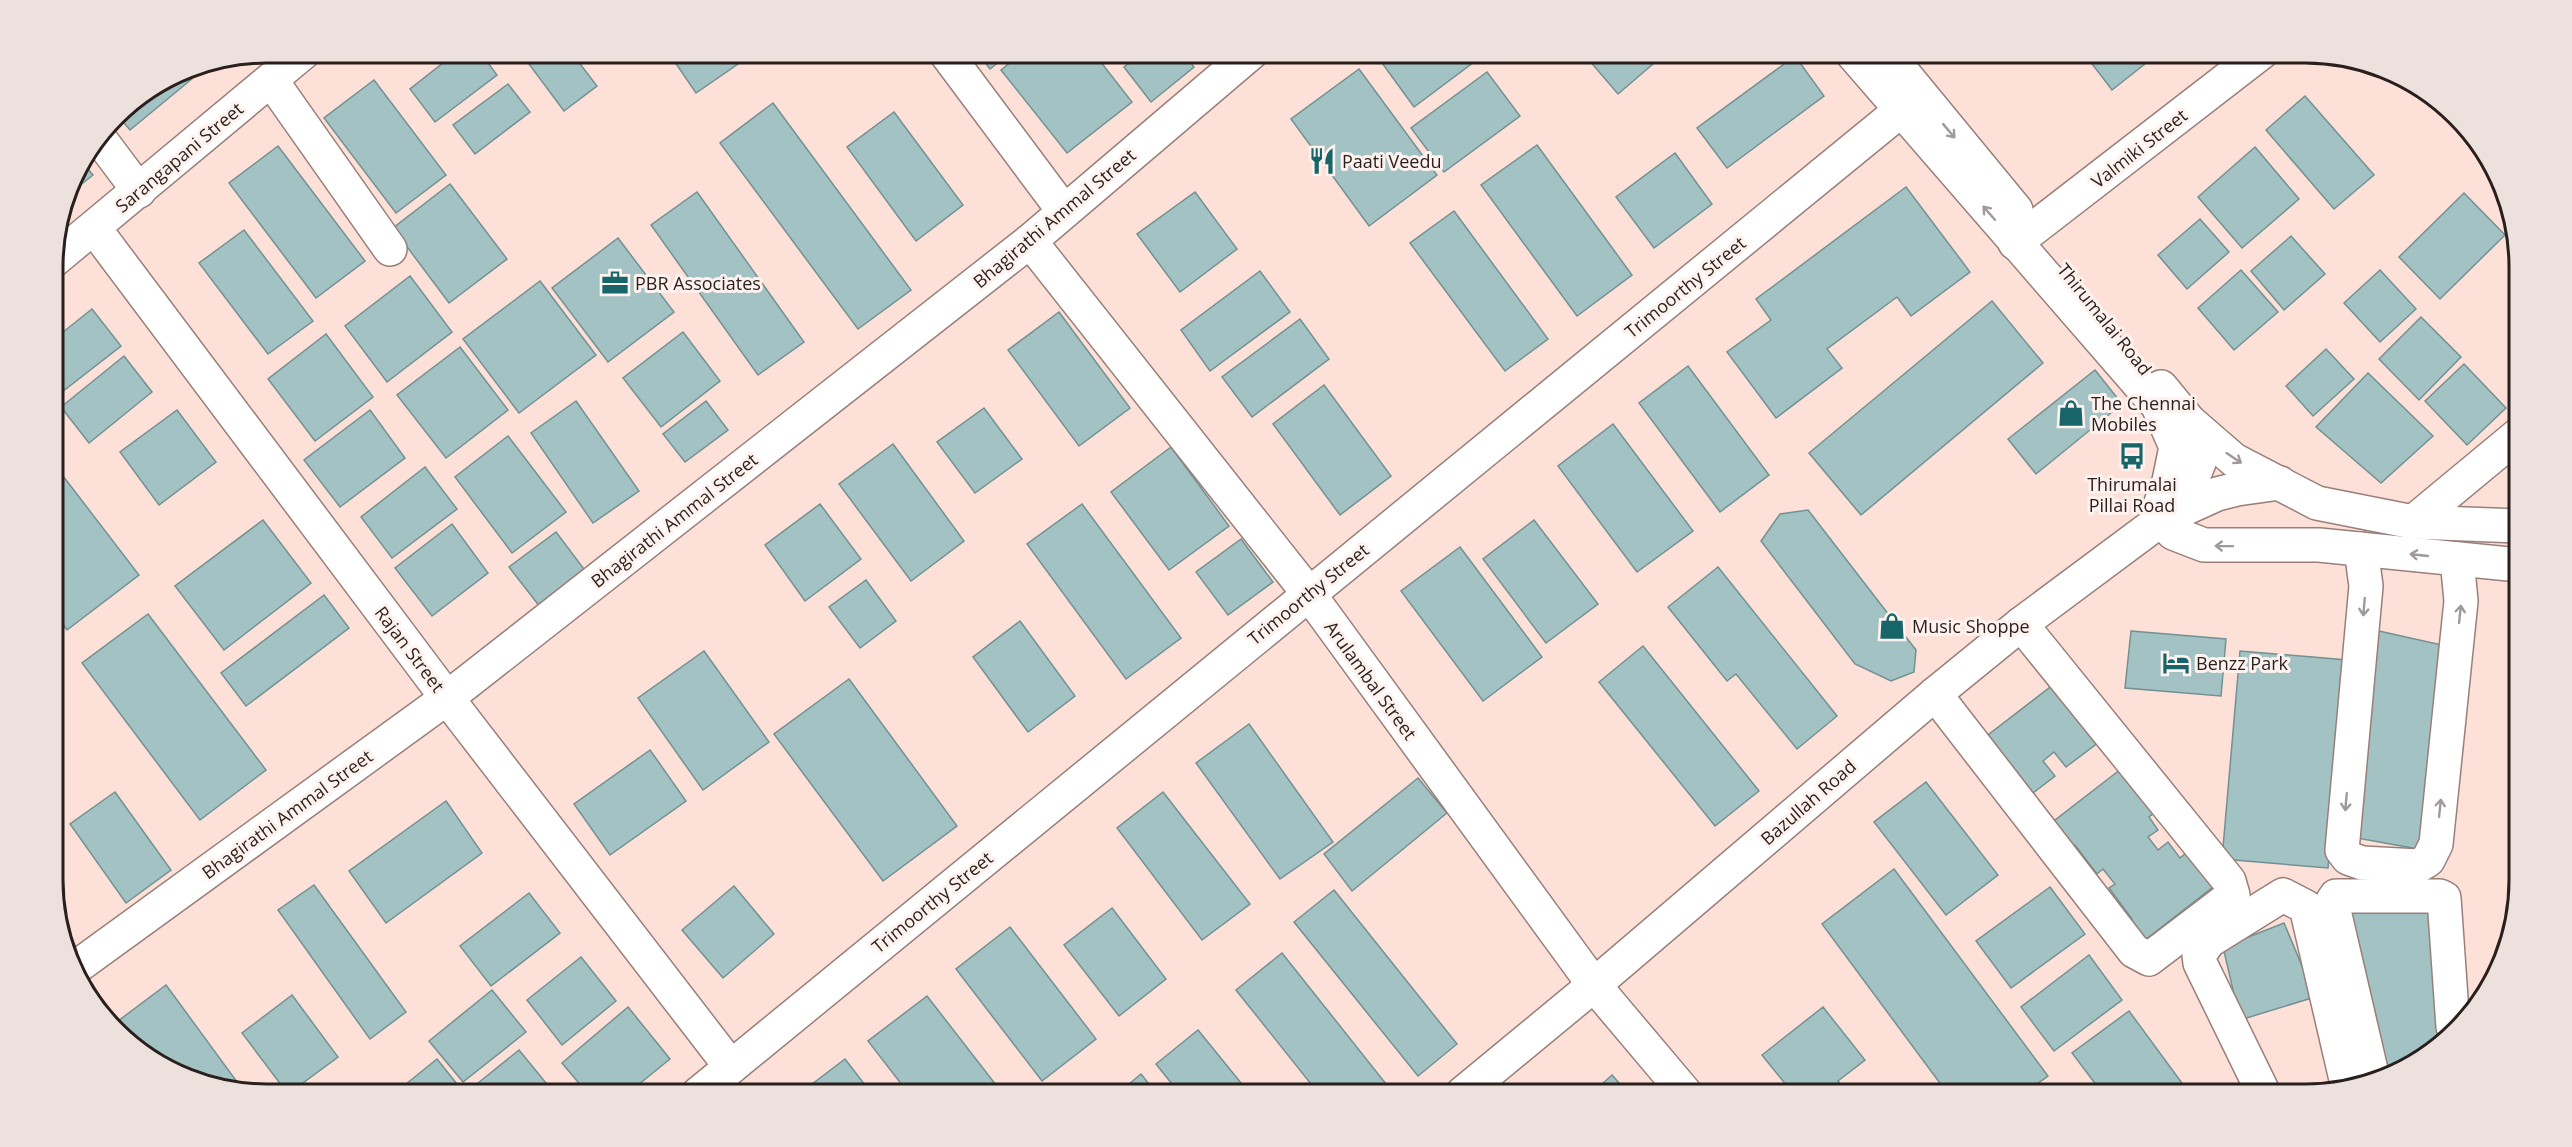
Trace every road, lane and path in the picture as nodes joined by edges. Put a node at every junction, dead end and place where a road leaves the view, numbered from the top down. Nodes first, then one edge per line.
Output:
1 (291, 63) edge
2 (953, 63) edge
3 (1239, 63) edge
4 (1864, 63) edge
5 (1891, 63) edge
6 (2248, 63) edge
7 (271, 80) junction
8 (1908, 102) junction
9 (104, 144) edge
10 (139, 191) junction
11 (1063, 210) junction
12 (94, 228) junction
13 (2024, 237) junction
14 (1030, 240) junction
15 (390, 249) dead end
16 (63, 253) edge
17 (2189, 421) junction
18 (2509, 442) edge
19 (2280, 483) junction
20 (2162, 519) junction
21 (2413, 522) junction
22 (2509, 526) edge
23 (2361, 549) junction
24 (2457, 559) junction
25 (2509, 564) edge
26 (1309, 594) junction
27 (2021, 624) junction
28 (1935, 694) junction
29 (447, 698) junction
30 (82, 963) edge
31 (1594, 985) junction
32 (2453, 1020) edge
33 (731, 1068) junction
34 (2371, 1072) edge
35 (2346, 1080) edge
36 (711, 1084) edge
37 (1474, 1084) edge
38 (1678, 1084) edge
39 (2259, 1084) edge

1 - 7 street, Sarangapani Street
2 - 11 street
3 - 11 street, Bhagirathi Ammal Street
4 - 8 street
5 - 8 street
6 - 13 street, Valmiki Street
7 - 10 street, Sarangapani Street
7 - 15 street
8 - 13 street
8 - 26 street, Trimoorthy Street
9 - 10 street
10 - 12 street, Sarangapani Street
11 - 14 street, Bhagirathi Ammal Street
12 - 16 street, Sarangapani Street
12 - 29 street, Rajan Street
13 - 17 street, Thirumalai Road
13 - 20 street
14 - 26 street, Arulambal Street
14 - 29 street, Bhagirathi Ammal Street
17 -> 19 street, Thirumalai Road
17 - 20 street
18 - 21 street
19 - 20 street
19 - 21 street, Thirumalai Road
23 -> 20 street
20 - 27 street, Bazullah Road
21 - 22 street, Thirumalai Road
24 -> 23 street
23 -> 24 street
24 - 25 street
26 - 31 street, Arulambal Street
26 - 33 street, Trimoorthy Street
27 - 28 street, Bazullah Road
27 - 28 street
28 - 31 street, Bazullah Road
29 - 30 street, Bhagirathi Ammal Street
29 - 33 street, Rajan Street
31 - 37 street, Bazullah Road
31 - 38 street, Arulambal Street
32 - 34 street
33 - 36 street, Trimoorthy Street
35 - 39 street

